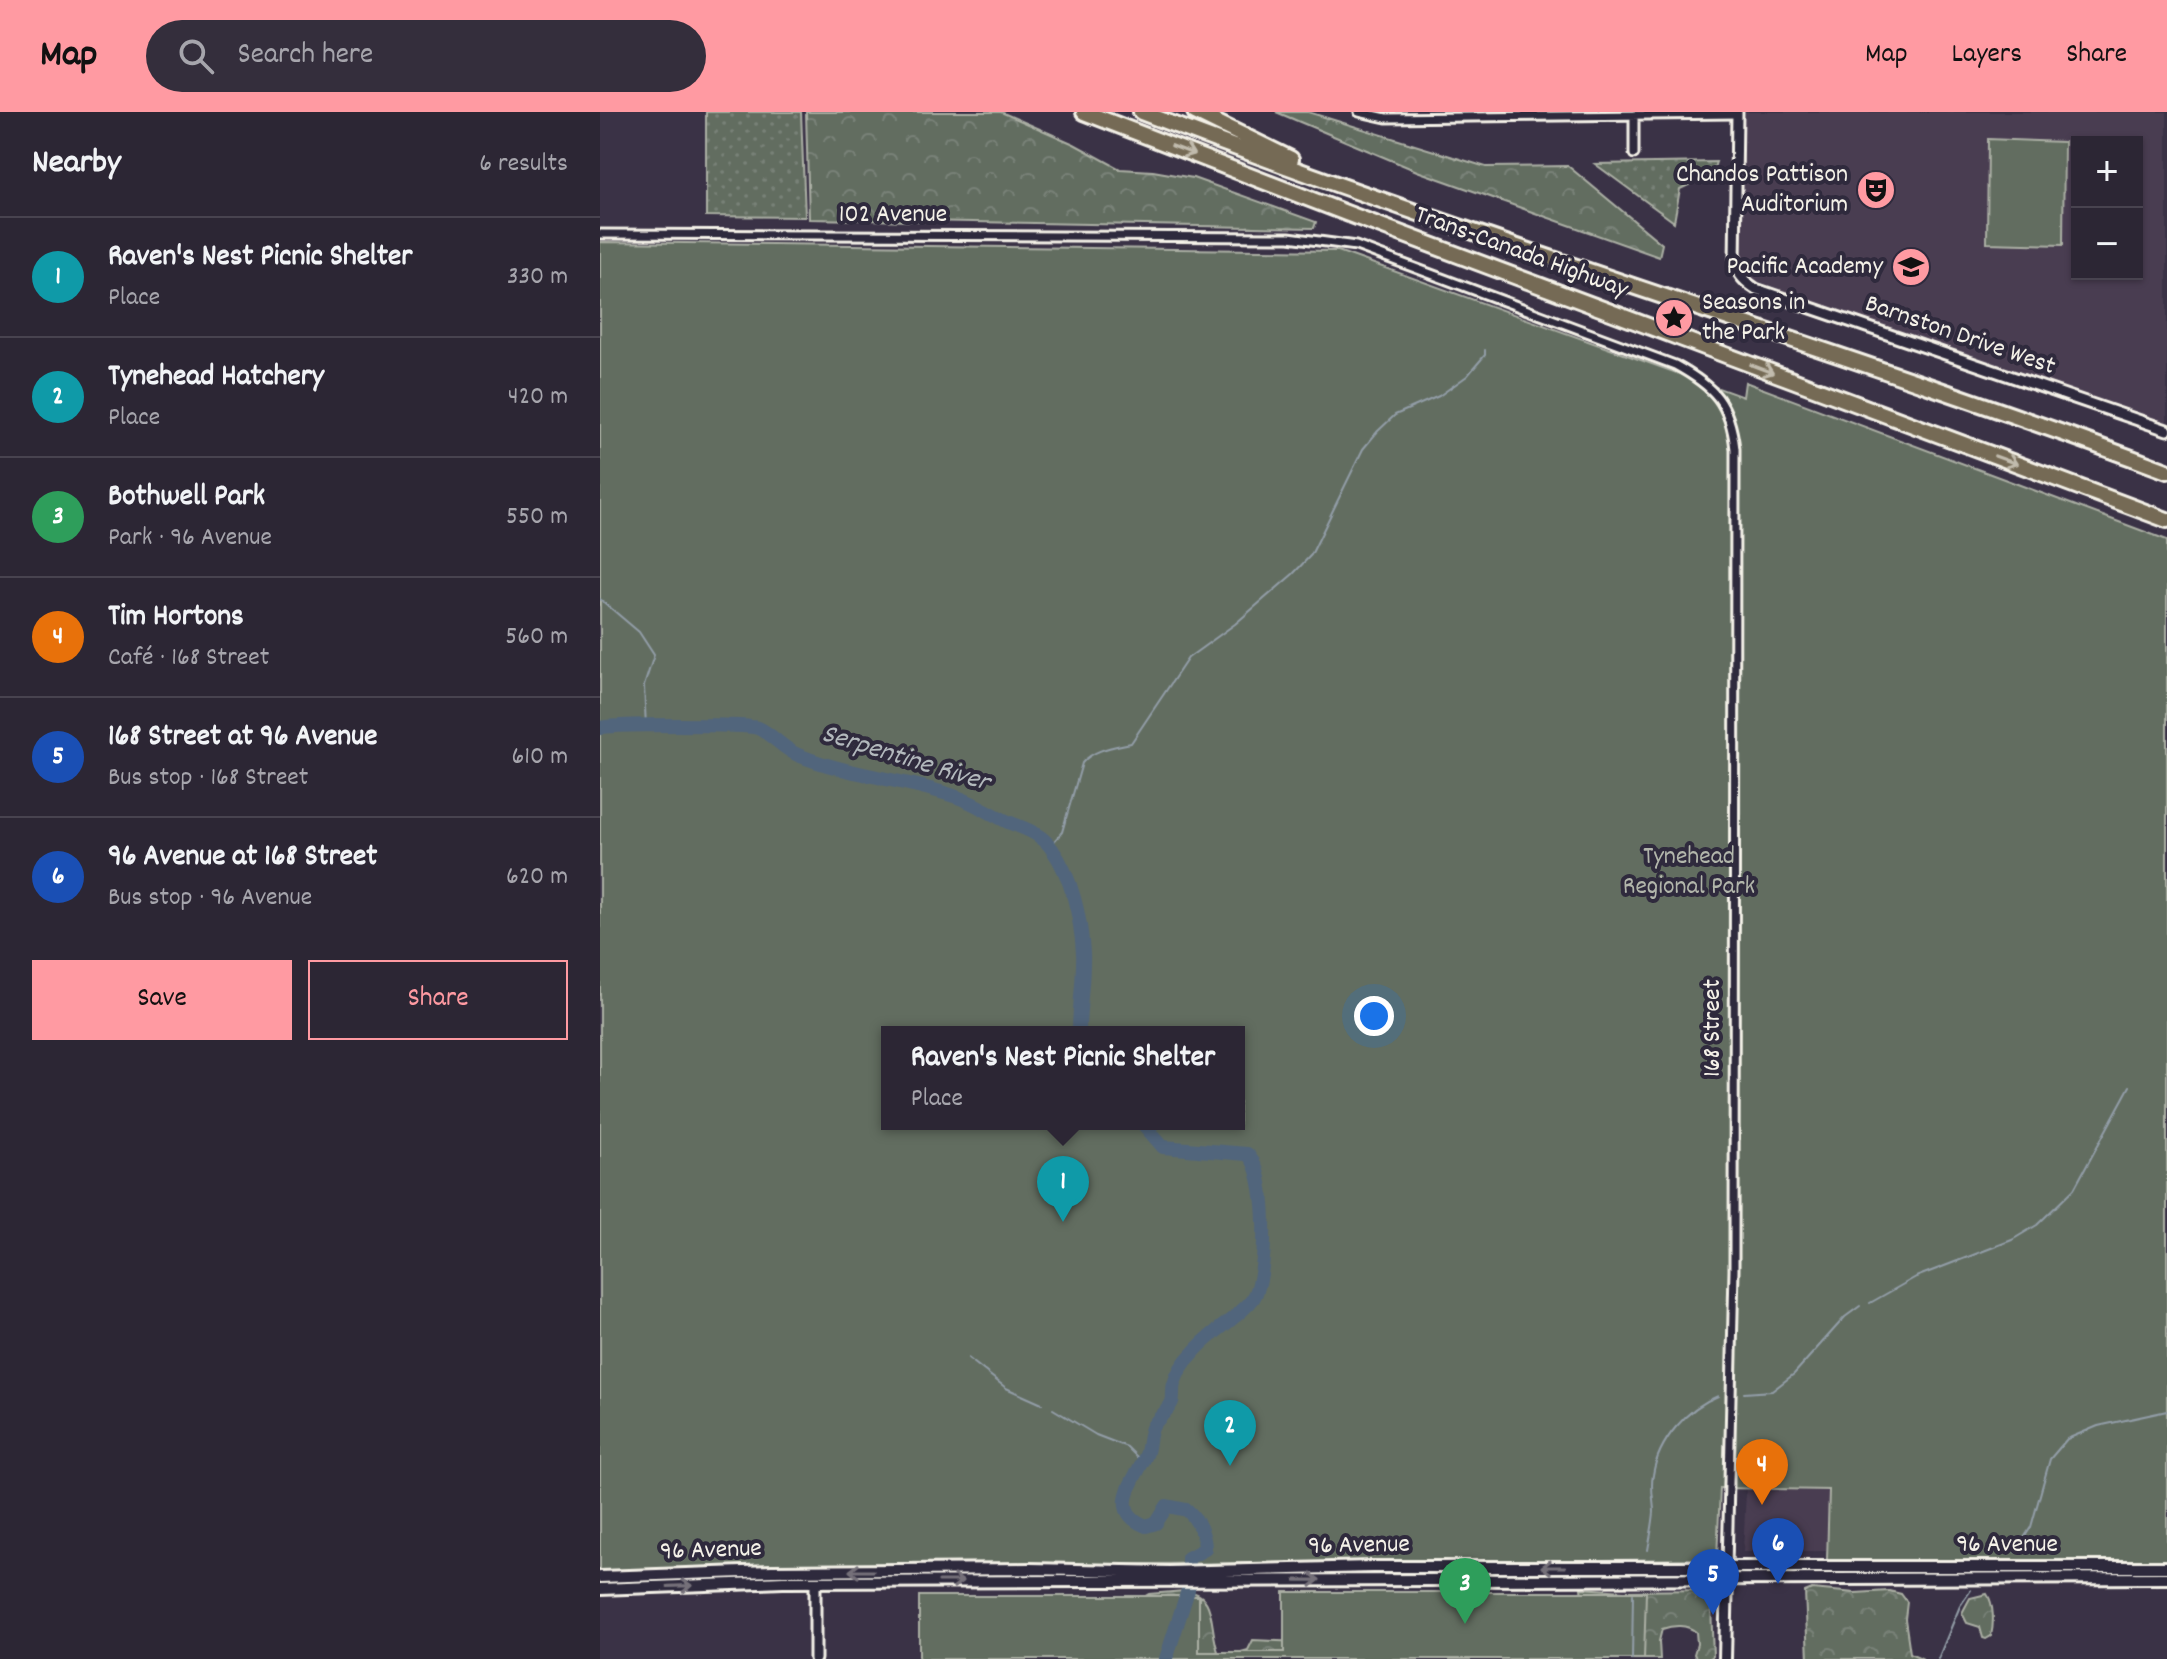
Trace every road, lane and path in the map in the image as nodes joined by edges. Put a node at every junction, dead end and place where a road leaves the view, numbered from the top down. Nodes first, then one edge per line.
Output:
1 (1084, 112) edge
2 (1141, 112) edge
3 (1195, 112) edge
4 (1359, 112) edge
5 (1737, 113) edge
6 (1634, 115) junction
7 (1634, 154) dead end
8 (1353, 189) junction
9 (600, 234) edge
10 (1721, 400) joint
11 (2167, 430) edge
12 (2167, 471) edge
13 (2167, 520) edge
14 (2167, 1567) edge
15 (832, 1571) junction
16 (1727, 1573) junction
17 (1169, 1576) junction
18 (600, 1577) edge
19 (2167, 1578) edge
20 (815, 1582) junction
21 (600, 1589) edge
22 (815, 1659) edge
23 (1725, 1659) edge

1 -> 13 highway, Trans-Canada Highway
2 - 8 highway, Trans-Canada Highway
3 - 8 highway
4 - 6 street
5 - 6 street
5 - 11 street, Barnston Drive West
6 - 7 street
8 - 12 highway, Trans-Canada Highway
9 - 10 street, 102 Avenue
10 - 16 street, 168 Street
14 - 16 main road, 96 Avenue
17 -> 15 main road, 96 Avenue
15 - 18 main road, 96 Avenue
15 - 20 main road
16 - 17 main road, 96 Avenue
16 - 19 main road, 96 Avenue
16 - 23 main road, 168 Street
20 -> 17 main road, 96 Avenue
21 -> 20 main road, 96 Avenue
20 - 22 street

